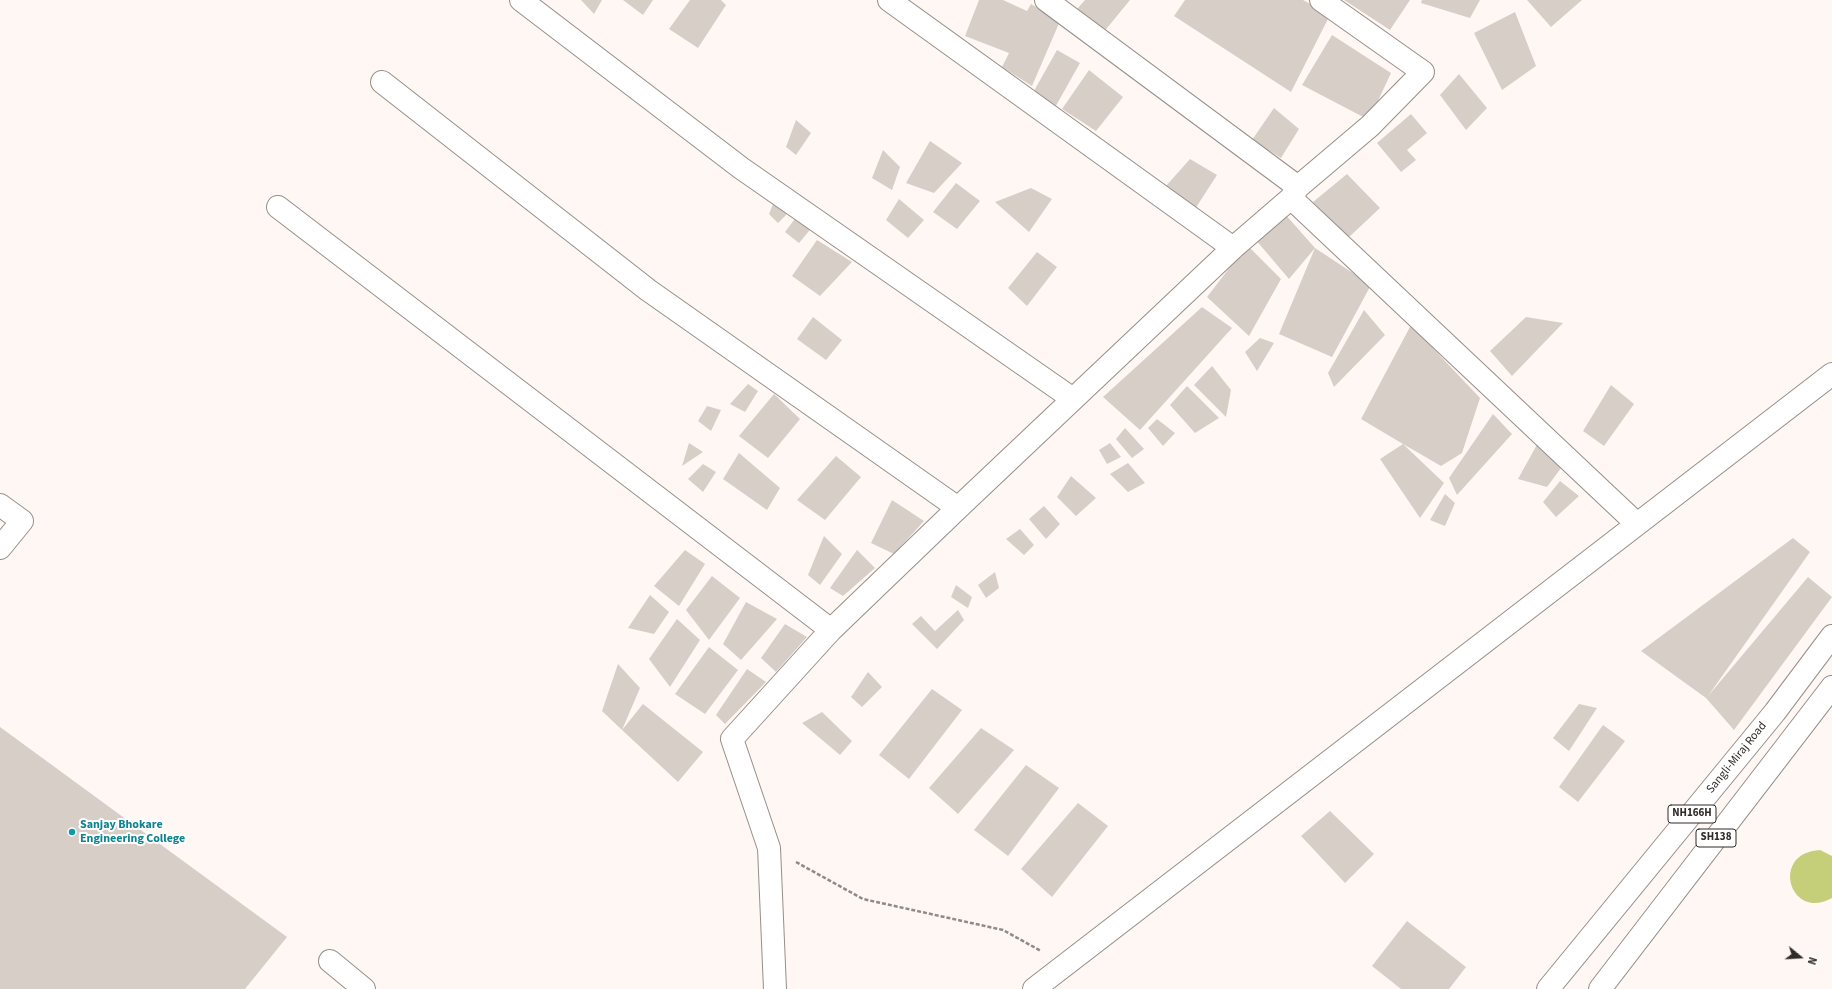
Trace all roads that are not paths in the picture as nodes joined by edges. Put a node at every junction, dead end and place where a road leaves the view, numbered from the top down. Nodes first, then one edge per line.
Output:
1 (521, 0) edge
2 (889, 0) edge
3 (1046, 0) edge
4 (1321, 0) edge
5 (382, 82) dead end
6 (1295, 193) junction
7 (278, 207) dead end
8 (1233, 248) junction
9 (1832, 374) edge
10 (1073, 399) junction
11 (0, 504) edge
12 (958, 508) junction
13 (1637, 524) junction
14 (0, 548) edge
15 (831, 630) junction
16 (1832, 636) edge
17 (1832, 687) edge
18 (330, 962) dead end
19 (364, 989) edge
20 (775, 989) edge
21 (1034, 989) edge
22 (1548, 989) edge
23 (1600, 989) edge

1 - 10 main road
2 - 8 main road
3 - 6 main road
4 - 6 main road
5 - 12 main road
6 - 8 main road
6 - 13 main road
7 - 15 main road
8 - 10 main road
9 - 13 main road
10 - 12 main road
11 - 14 main road
12 - 15 main road
13 - 21 main road
15 - 20 main road
16 - 22 main road, Sangli-Miraj Road / NH166H
17 - 23 main road, SH138
18 - 19 main road

